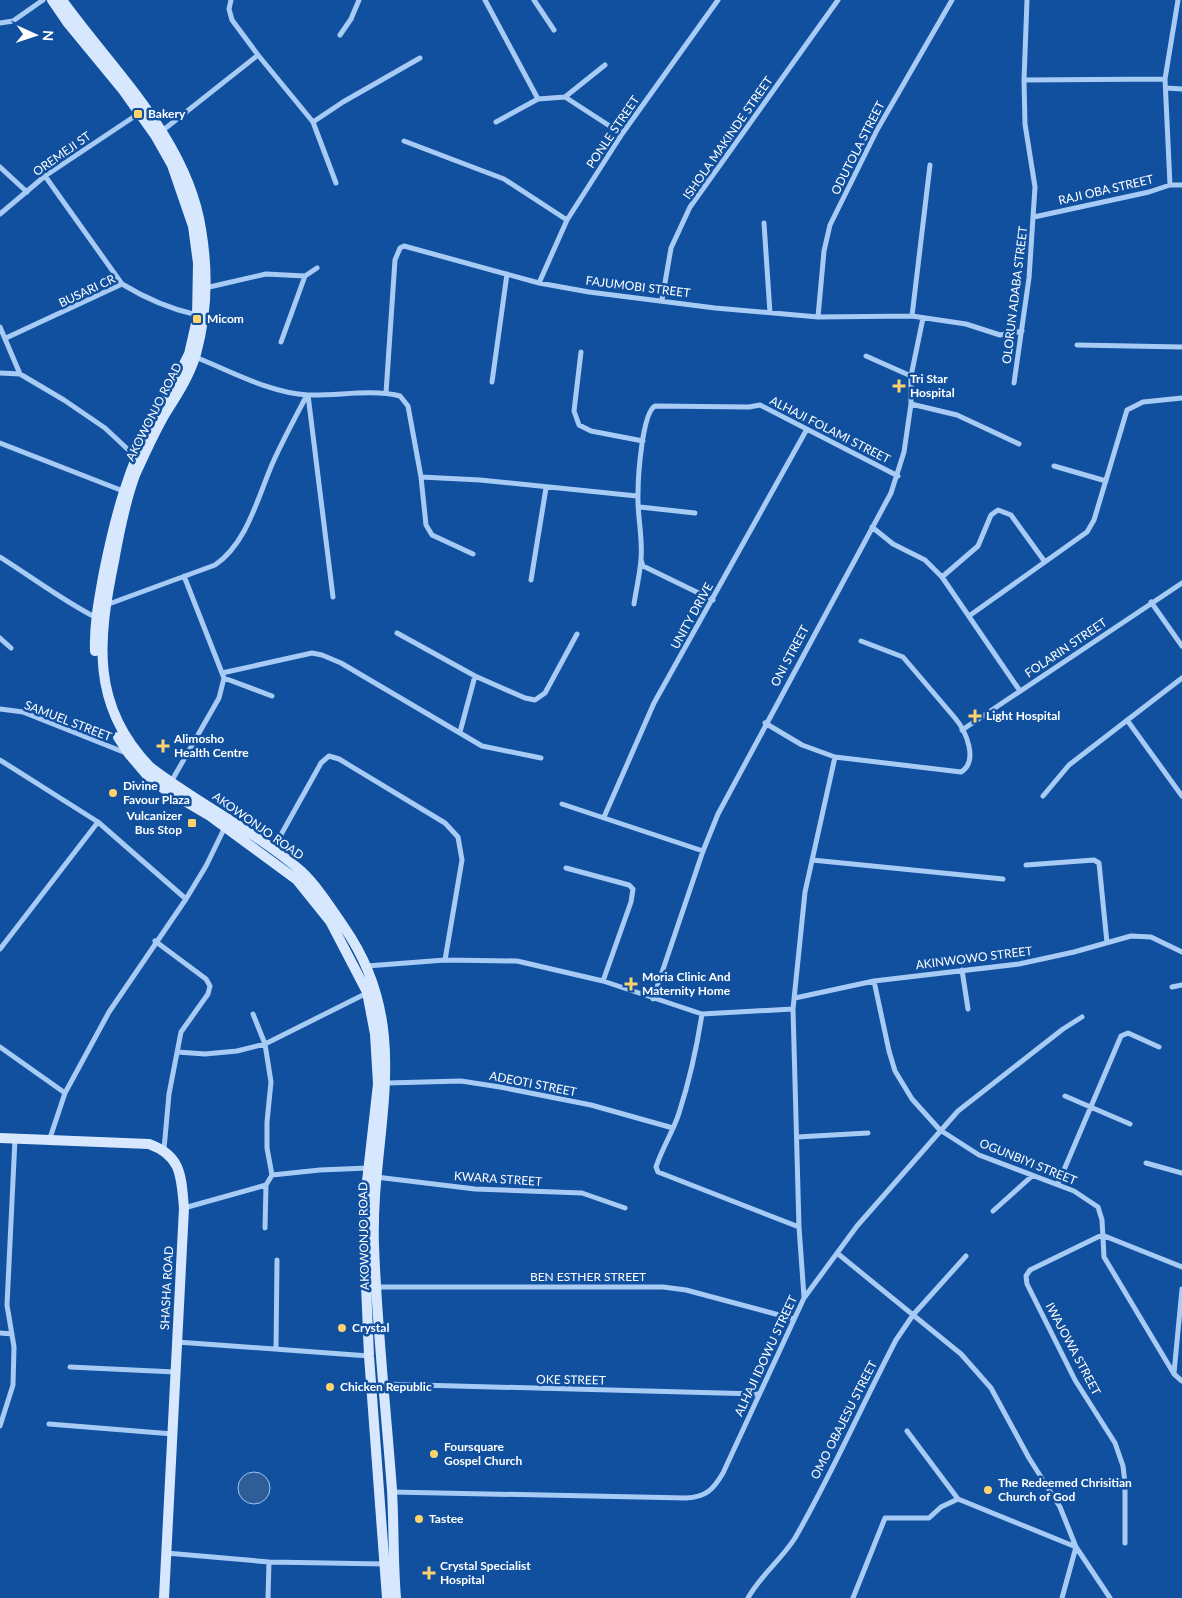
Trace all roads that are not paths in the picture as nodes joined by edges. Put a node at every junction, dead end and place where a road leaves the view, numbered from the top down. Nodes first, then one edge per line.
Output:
1 (43, 0) edge
2 (52, 0) edge
3 (62, 0) edge
4 (231, 0) edge
5 (359, 0) edge
6 (485, 0) edge
7 (534, 0) edge
8 (718, 0) edge
9 (838, 0) edge
10 (952, 0) edge
11 (1027, 0) edge
12 (1178, 0) edge
13 (0, 23) edge
14 (554, 30) dead end
15 (340, 35) dead end
16 (258, 55) junction
17 (420, 58) dead end
18 (605, 65) dead end
19 (1165, 79) junction
20 (1024, 80) junction
21 (1166, 88) junction
22 (1182, 89) edge
23 (565, 97) junction
24 (538, 99) junction
25 (138, 114) junction
26 (313, 122) junction
27 (496, 122) dead end
28 (162, 131) junction
29 (622, 134) junction
30 (404, 141) dead end
31 (930, 165) dead end
32 (0, 167) edge
33 (45, 176) junction
34 (336, 183) dead end
35 (1170, 185) junction
36 (1182, 185) edge
37 (27, 192) junction
38 (0, 214) edge
39 (1034, 217) junction
40 (567, 220) junction
41 (764, 222) dead end
42 (317, 268) dead end
43 (507, 274) junction
44 (305, 276) junction
45 (540, 283) junction
46 (122, 284) junction
47 (205, 288) junction
48 (662, 300) junction
49 (770, 313) junction
50 (200, 315) junction
51 (912, 316) junction
52 (818, 317) junction
53 (923, 318) junction
54 (0, 327) edge
55 (1022, 331) junction
56 (6, 338) junction
57 (281, 342) dead end
58 (1077, 346) dead end
59 (1182, 348) edge
60 (581, 352) dead end
61 (192, 355) junction
62 (866, 356) dead end
63 (0, 373) edge
64 (20, 374) junction
65 (910, 376) junction
66 (492, 382) dead end
67 (1014, 383) dead end
68 (386, 392) junction
69 (308, 395) junction
70 (1182, 398) edge
71 (911, 404) junction
72 (807, 429) junction
73 (643, 441) junction
74 (0, 443) edge
75 (1019, 444) dead end
76 (136, 458) junction
77 (1054, 466) dead end
78 (898, 476) junction
79 (421, 477) junction
80 (1106, 481) junction
81 (546, 488) junction
82 (123, 491) junction
83 (637, 496) junction
84 (640, 507) junction
85 (695, 513) dead end
86 (872, 527) junction
87 (473, 554) dead end
88 (0, 557) edge
89 (641, 559) junction
90 (1045, 562) junction
91 (184, 576) junction
92 (942, 577) junction
93 (531, 580) dead end
94 (1182, 583) edge
95 (333, 597) dead end
96 (713, 600) junction
97 (1151, 602) junction
98 (634, 604) dead end
99 (106, 605) junction
100 (969, 616) junction
101 (95, 617) junction
102 (398, 633) dead end
103 (577, 634) dead end
104 (0, 638) edge
105 (862, 641) dead end
106 (1182, 646) edge
107 (11, 648) dead end
108 (223, 676) junction
109 (475, 676) junction
110 (1182, 678) edge
111 (1020, 691) junction
112 (272, 696) dead end
113 (0, 709) edge
114 (1127, 720) junction
115 (765, 723) junction
116 (962, 730) junction
117 (460, 732) junction
118 (132, 753) junction
119 (835, 757) junction
120 (541, 758) dead end
121 (1, 762) edge
122 (171, 782) junction
123 (1043, 796) dead end
124 (1182, 796) edge
125 (562, 804) dead end
126 (604, 817) junction
127 (98, 822) junction
128 (226, 824) junction
129 (272, 849) junction
130 (703, 851) junction
131 (812, 860) junction
132 (1026, 865) dead end
133 (566, 868) dead end
134 (1003, 879) dead end
135 (186, 899) junction
136 (156, 942) junction
137 (1107, 943) junction
138 (0, 949) edge
139 (1182, 952) edge
140 (445, 960) junction
141 (367, 966) junction
142 (962, 970) junction
143 (603, 981) junction
144 (874, 982) junction
145 (1182, 985) edge
146 (1172, 987) dead end
147 (367, 992) junction
148 (795, 998) junction
149 (653, 999) junction
150 (793, 1009) junction
151 (968, 1009) dead end
152 (254, 1014) dead end
153 (702, 1014) junction
154 (1082, 1017) dead end
155 (266, 1044) junction
156 (0, 1047) edge
157 (1159, 1047) dead end
158 (176, 1052) junction
159 (387, 1083) junction
160 (65, 1093) junction
161 (1065, 1096) dead end
162 (1091, 1106) junction
163 (1130, 1124) dead end
164 (673, 1128) junction
165 (940, 1130) junction
166 (868, 1133) dead end
167 (798, 1137) junction
168 (0, 1138) edge
169 (15, 1139) junction
170 (49, 1140) junction
171 (164, 1150) junction
172 (1146, 1163) dead end
173 (372, 1173) junction
174 (1182, 1173) edge
175 (272, 1175) junction
176 (1032, 1176) junction
177 (1058, 1184) junction
178 (266, 1185) junction
179 (184, 1208) junction
180 (625, 1208) dead end
181 (993, 1211) dead end
182 (799, 1226) junction
183 (265, 1228) dead end
184 (1102, 1235) junction
185 (837, 1253) junction
186 (966, 1256) dead end
187 (277, 1260) dead end
188 (1182, 1267) edge
189 (377, 1288) junction
190 (1182, 1289) edge
191 (804, 1298) junction
192 (913, 1315) junction
193 (794, 1319) junction
194 (0, 1333) edge
195 (12, 1334) junction
196 (177, 1342) junction
197 (276, 1349) junction
198 (369, 1356) junction
199 (70, 1367) dead end
200 (176, 1372) junction
201 (1174, 1374) junction
202 (1182, 1381) edge
203 (383, 1384) junction
204 (758, 1394) junction
205 (378, 1398) junction
206 (49, 1424) dead end
207 (0, 1426) edge
208 (908, 1431) dead end
209 (173, 1434) junction
210 (392, 1492) junction
211 (958, 1499) junction
212 (1125, 1543) dead end
213 (1076, 1546) junction
214 (165, 1553) junction
215 (269, 1562) junction
216 (385, 1564) junction
217 (164, 1598) edge
218 (268, 1598) edge
219 (387, 1598) edge
220 (396, 1598) edge
221 (748, 1598) edge
222 (853, 1598) edge
223 (1062, 1598) edge
224 (1110, 1598) edge

1 - 13 street
2 - 25 main road, AKOWONJO ROAD
3 - 28 main road, AKOWONJO ROAD
4 - 16 street
5 - 15 street
6 - 24 street
7 - 14 street
8 - 29 street, PONLE STREET
9 - 48 street, ISHOLA MAKINDE STREET
10 - 52 street, ODUTOLA STREET
11 - 20 street, OLORUN ADABA STREET
12 - 19 street
16 - 26 street
16 - 28 street
17 - 26 street
18 - 23 street
19 - 20 street
19 - 21 street
20 - 39 street, OLORUN ADABA STREET
21 - 22 street
21 - 35 street
23 - 24 street
23 - 29 street
24 - 27 street
25 - 33 street, OREMEJI ST
25 - 50 main road, AKOWONJO ROAD
26 - 34 street
28 - 47 main road, AKOWONJO ROAD
29 - 40 street, PONLE STREET
30 - 40 street
31 - 51 street
32 - 37 street
33 - 37 street, OREMEJI ST
33 - 46 street
35 - 36 street, RAJI OBA STREET
35 - 39 street, RAJI OBA STREET
37 - 38 street, OREMEJI ST
39 - 55 street, OLORUN ADABA STREET
40 - 45 street, PONLE STREET
41 - 49 street
42 - 44 street
43 - 45 street, FAJUMOBI STREET
43 - 66 street
43 - 68 street, FAJUMOBI STREET
44 - 47 street
44 - 57 street
45 - 48 street, FAJUMOBI STREET
46 - 50 street, BUSARI CR
46 - 56 street, BUSARI CR
47 - 50 main road, AKOWONJO ROAD
48 - 49 street, FAJUMOBI STREET
49 - 52 street, FAJUMOBI STREET
50 - 61 main road, AKOWONJO ROAD
51 - 52 street, FAJUMOBI STREET
51 - 53 street, FAJUMOBI STREET
53 - 55 street, FAJUMOBI STREET
53 - 65 street, ONI STREET
54 - 56 street
55 - 67 street, OLORUN ADABA STREET
56 - 64 street
58 - 59 street
60 - 73 street
61 - 69 street
61 - 76 main road, AKOWONJO ROAD
61 - 99 main road, AKOWONJO ROAD
62 - 65 street
63 - 64 street
64 - 76 street
65 - 71 street, ONI STREET
68 - 69 street
68 - 79 street
69 - 91 street
69 - 95 street
70 - 80 street
71 - 75 street
71 - 78 street, ONI STREET
72 - 73 street, ALHAJI FOLAMI STREET
72 - 78 street, ALHAJI FOLAMI STREET
72 - 96 street, UNITY DRIVE
73 - 83 street, ALHAJI FOLAMI STREET
74 - 82 street
76 - 82 main road, AKOWONJO ROAD
77 - 80 street
78 - 86 street, ONI STREET
79 - 81 street
79 - 87 street
80 - 90 street
81 - 83 street
81 - 93 street
82 - 101 main road, AKOWONJO ROAD
83 - 84 street, ALHAJI FOLAMI STREET
84 - 85 street
84 - 89 street, ALHAJI FOLAMI STREET
86 - 92 street
86 - 115 street, ONI STREET
88 - 101 street
89 - 96 street
89 - 98 street, ALHAJI FOLAMI STREET
90 - 92 street
90 - 100 street
91 - 99 street
91 - 108 street
92 - 100 street
94 - 97 street, FOLARIN STREET
96 - 126 street, UNITY DRIVE
97 - 106 street
97 - 111 street, FOLARIN STREET
99 - 118 main road, AKOWONJO ROAD
100 - 111 street
101 - 118 main road, AKOWONJO ROAD
102 - 109 street
103 - 109 street
104 - 107 street
105 - 116 street
108 - 112 street
108 - 117 street
108 - 122 street
109 - 117 street
110 - 114 street
111 - 116 street, FOLARIN STREET
113 - 118 street, SAMUEL STREET
114 - 123 street
114 - 124 street
115 - 119 street
115 - 130 street, ONI STREET
116 - 119 street
117 - 120 street
118 - 122 main road, AKOWONJO ROAD
118 - 128 main road, AKOWONJO ROAD
119 - 131 street
121 - 127 street
122 - 128 main road, AKOWONJO ROAD
125 - 126 street
126 - 130 street
127 - 135 street
127 - 138 street
128 - 129 main road, AKOWONJO ROAD
128 - 135 street
128 - 147 main road, AKOWONJO ROAD
129 - 140 street
129 - 141 main road, AKOWONJO ROAD
130 - 149 street, ONI STREET
131 - 134 street
131 - 148 street
132 - 137 street
133 - 143 street
135 - 136 street
136 - 158 street
136 - 160 street
137 - 139 street, AKINWOWO STREET
137 - 142 street, AKINWOWO STREET
140 - 141 street
140 - 143 street
141 - 159 main road, AKOWONJO ROAD
142 - 144 street, AKINWOWO STREET
142 - 151 street
143 - 149 street
144 - 148 street, AKINWOWO STREET
144 - 165 street, OGUNBIYI STREET
145 - 146 street
147 - 155 street
147 - 173 main road, AKOWONJO ROAD
148 - 150 street
149 - 153 street
150 - 153 street
150 - 167 street
152 - 155 street
153 - 164 street
154 - 165 street, ALHAJI IDOWU STREET
155 - 158 street
155 - 175 street
156 - 160 street
157 - 162 street
158 - 171 street
159 - 164 street, ADEOTI STREET
159 - 173 main road, AKOWONJO ROAD
160 - 170 street
161 - 162 street
162 - 163 street
162 - 177 street
164 - 182 street
165 - 176 street, OGUNBIYI STREET
165 - 185 street, ALHAJI IDOWU STREET
166 - 167 street
167 - 182 street
168 - 169 main road
169 - 170 main road
169 - 195 street
170 - 171 main road
171 - 179 main road, SHASHA ROAD
172 - 174 street
173 - 175 street, KWARA STREET
173 - 180 street, KWARA STREET
173 - 189 main road, AKOWONJO ROAD
173 - 198 main road, AKOWONJO ROAD
175 - 178 street
176 - 177 street, OGUNBIYI STREET
176 - 181 street
177 - 184 street, OGUNBIYI STREET
178 - 179 street
178 - 183 street
179 - 196 main road, SHASHA ROAD
182 - 191 street
184 - 188 street
184 - 201 street
184 - 212 street, IWAJOWA STREET
185 - 191 street, ALHAJI IDOWU STREET
185 - 192 street
186 - 192 street, OMO OBAJESU STREET
187 - 197 street
189 - 193 street, BEN ESTHER STREET
189 - 203 main road, AKOWONJO ROAD
190 - 201 street
191 - 193 street, ALHAJI IDOWU STREET
192 - 213 street
192 - 221 street, OMO OBAJESU STREET
193 - 204 street, ALHAJI IDOWU STREET
194 - 195 street
195 - 207 street
196 - 197 street
196 - 200 main road, SHASHA ROAD
197 - 198 street
198 - 205 main road, AKOWONJO ROAD
199 - 200 street
200 - 209 main road, SHASHA ROAD
201 - 202 street
203 - 204 street, OKE STREET
203 - 205 main road, AKOWONJO ROAD
204 - 210 street, ALHAJI IDOWU STREET
205 - 210 main road, AKOWONJO ROAD
205 - 216 main road, AKOWONJO ROAD
206 - 209 street
208 - 211 street
209 - 214 main road, SHASHA ROAD
210 - 220 main road, AKOWONJO ROAD
211 - 213 street
211 - 222 street
213 - 223 street
213 - 224 street
214 - 215 street
214 - 217 main road, SHASHA ROAD
215 - 216 street
215 - 218 street
216 - 219 main road, AKOWONJO ROAD

